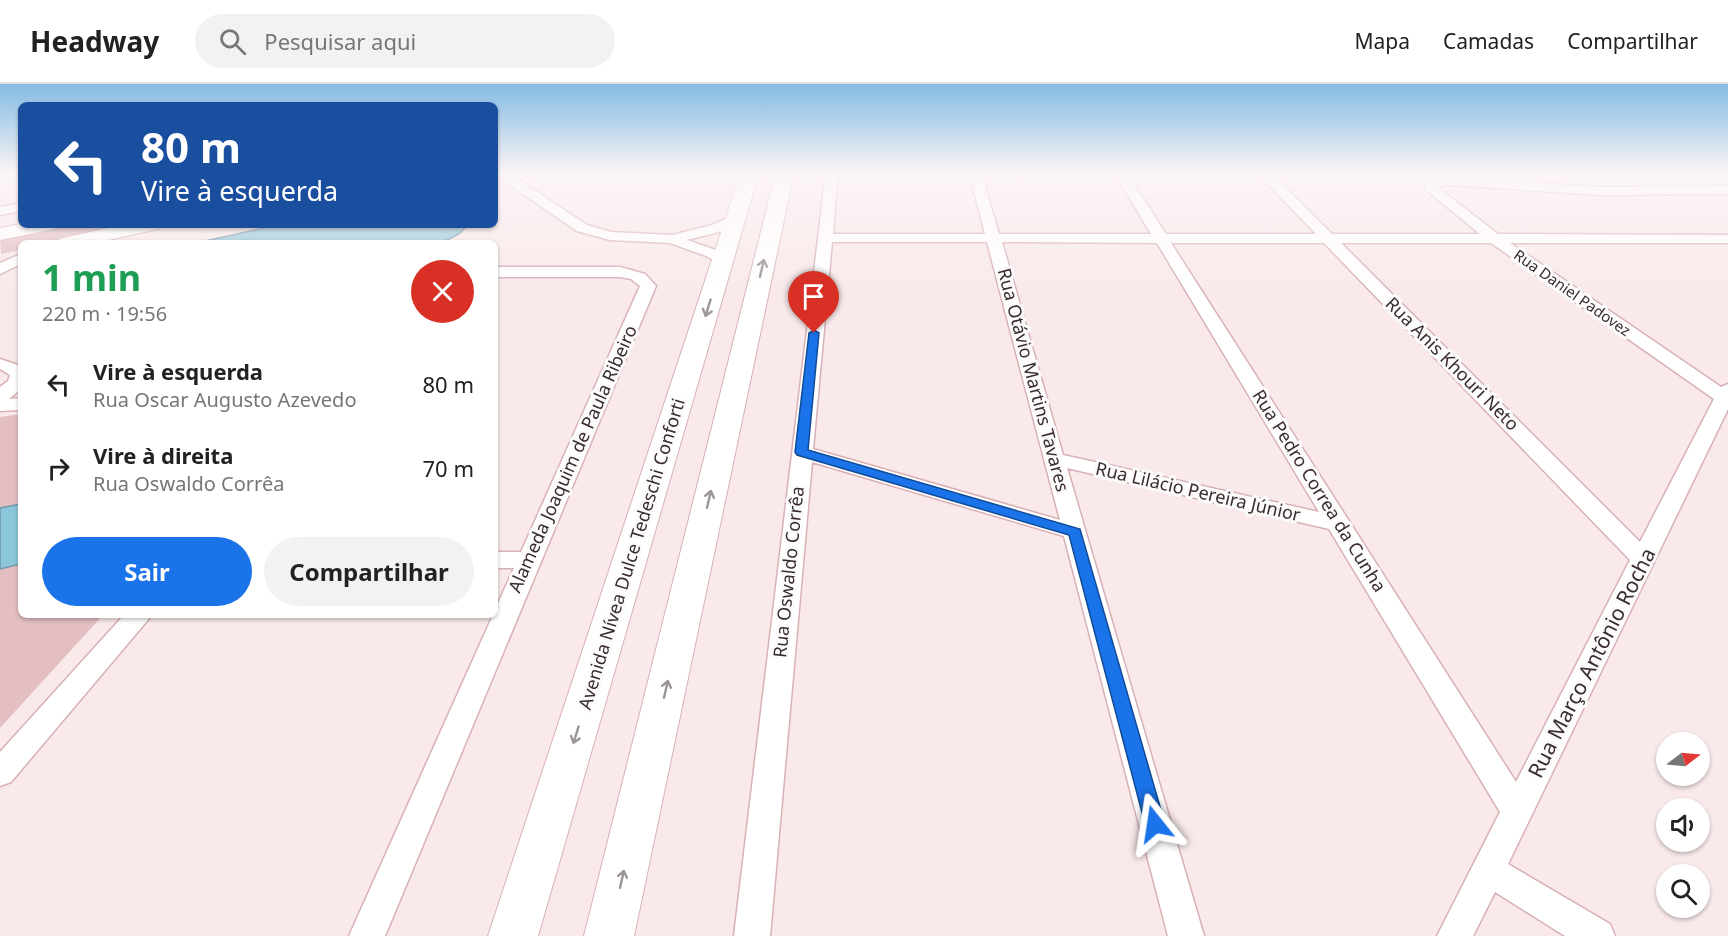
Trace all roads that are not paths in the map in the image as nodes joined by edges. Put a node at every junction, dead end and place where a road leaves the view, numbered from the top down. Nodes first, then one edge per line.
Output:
1 (558, 212) edge
2 (737, 212) edge
3 (776, 212) edge
4 (827, 212) edge
5 (986, 212) edge
6 (1145, 212) edge
7 (1302, 212) edge
8 (1461, 212) edge
9 (734, 220) junction
10 (31, 228) edge
11 (137, 228) edge
12 (0, 234) edge
13 (824, 238) junction
14 (994, 238) junction
15 (1161, 238) junction
16 (1328, 238) junction
17 (672, 239) junction
18 (1496, 239) junction
19 (1728, 239) edge
20 (80, 240) edge
21 (18, 253) edge
22 (0, 257) edge
23 (18, 260) edge
24 (723, 261) junction
25 (0, 269) edge
26 (498, 272) edge
27 (0, 364) edge
28 (18, 364) edge
29 (18, 373) edge
30 (18, 378) edge
31 (1726, 396) edge
32 (0, 397) edge
33 (18, 404) edge
34 (0, 405) edge
35 (801, 452) junction
36 (1055, 459) junction
37 (1340, 524) junction
38 (1075, 532) junction
39 (498, 560) edge
40 (528, 560) junction
41 (1644, 560) junction
42 (136, 618) edge
43 (0, 773) edge
44 (1517, 811) junction
45 (1488, 870) junction
46 (367, 936) edge
47 (513, 936) edge
48 (609, 936) edge
49 (752, 936) edge
50 (1186, 936) edge
51 (1455, 936) edge
52 (1597, 936) edge

1 - 17 street
2 - 9 main road, Avenida Nívea Dulce Tedeschi Conforti
48 -> 3 main road
4 - 13 street, Rua Oswaldo Corrêa
5 - 14 street, Rua Otávio Martins Tavares
6 - 15 street, Rua Pedro Correa da Cunha
7 - 16 street, Rua Anis Khouri Neto
8 - 18 street, Rua Daniel Padovez
9 - 17 street
9 - 24 main road, Avenida Nívea Dulce Tedeschi Conforti
10 - 12 main road
11 - 20 main road
13 - 14 street
13 - 35 street, Rua Oswaldo Corrêa
14 - 15 street
14 - 36 street, Rua Otávio Martins Tavares
15 - 16 street
15 - 37 street, Rua Pedro Correa da Cunha
16 - 18 street
16 - 41 street, Rua Anis Khouri Neto
17 - 24 street
18 - 19 street
18 - 31 street, Rua Daniel Padovez
21 - 22 main road
23 - 25 street
24 -> 47 main road, Avenida Nívea Dulce Tedeschi Conforti
26 - 40 street, Alameda Joaquim de Paula Ribeiro
27 - 28 street
27 - 29 street
30 - 32 street
31 - 41 street, Rua Março Antônio Rocha
33 - 34 street
35 - 38 street
35 - 49 street, Rua Oswaldo Corrêa
36 - 37 street, Rua Lilácio Pereira Júnior
36 - 38 street, Rua Otávio Martins Tavares
37 - 44 street, Rua Pedro Correa da Cunha
38 - 50 street, Rua Otávio Martins Tavares
39 - 40 street
40 - 46 street, Alameda Joaquim de Paula Ribeiro
41 - 44 street, Rua Março Antônio Rocha
42 - 43 street
44 - 45 street, Rua Março Antônio Rocha
45 - 51 street, Rua Março Antônio Rocha
45 - 52 street

